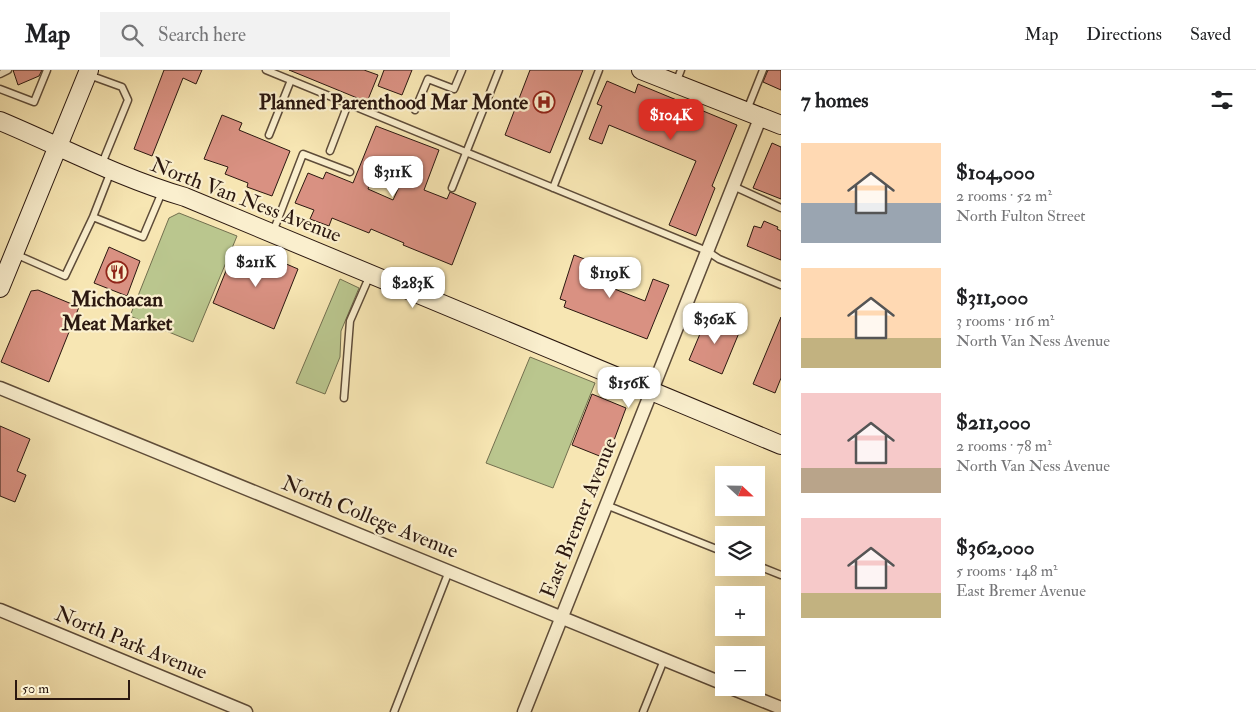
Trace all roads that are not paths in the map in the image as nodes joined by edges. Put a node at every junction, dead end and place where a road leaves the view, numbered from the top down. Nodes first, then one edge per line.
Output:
1 (8, 70) edge
2 (47, 70) edge
3 (266, 70) edge
4 (462, 70) edge
5 (499, 70) edge
6 (599, 70) edge
7 (641, 70) edge
8 (763, 70) edge
9 (88, 72) edge
10 (0, 74) edge
11 (678, 77) edge
12 (291, 80) junction
13 (0, 89) edge
14 (348, 104) junction
15 (415, 110) dead end
16 (753, 114) junction
17 (0, 121) edge
18 (781, 125) edge
19 (269, 135) dead end
20 (58, 146) junction
21 (330, 151) dead end
22 (466, 152) junction
23 (106, 169) junction
24 (350, 172) dead end
25 (733, 186) junction
26 (452, 188) dead end
27 (553, 188) junction
28 (162, 190) junction
29 (781, 208) edge
30 (93, 218) junction
31 (272, 233) junction
32 (707, 251) junction
33 (14, 254) junction
34 (370, 274) junction
35 (781, 285) edge
36 (0, 288) edge
37 (0, 388) edge
38 (651, 391) junction
39 (344, 398) dead end
40 (781, 445) edge
41 (606, 505) junction
42 (715, 548) edge
43 (765, 569) edge
44 (449, 571) junction
45 (781, 575) edge
46 (0, 610) edge
47 (562, 617) junction
48 (664, 660) junction
49 (715, 680) edge
50 (745, 696) edge
51 (764, 707) edge
52 (781, 708) edge
53 (246, 712) edge
54 (394, 712) edge
55 (524, 712) edge
56 (643, 712) edge

1 - 10 lane
2 - 13 lane
3 - 12 lane
4 - 15 lane
5 - 22 lane
6 - 27 lane
7 - 11 main road
8 - 16 lane
9 - 20 main road
9 - 23 lane
11 - 16 main road
12 - 14 lane
12 - 19 lane
14 - 21 lane
14 - 22 lane
16 - 18 main road
16 - 25 street, East Bremer Avenue
17 - 20 main road, North Van Ness Avenue
20 - 23 main road, North Van Ness Avenue
20 - 33 main road
22 - 26 lane
22 - 27 lane
23 - 28 main road, North Van Ness Avenue
23 - 30 lane
24 - 31 lane
25 - 29 lane
25 - 32 street, East Bremer Avenue
27 - 32 lane
28 - 30 lane
28 - 31 main road, North Van Ness Avenue
30 - 33 lane
31 - 34 main road, North Van Ness Avenue
32 - 35 lane
32 - 38 street, East Bremer Avenue
33 - 36 main road
34 - 38 main road, North Van Ness Avenue
34 - 39 lane
37 - 44 street, North College Avenue
38 - 40 main road, North Van Ness Avenue
38 - 41 street, East Bremer Avenue
41 - 42 lane
41 - 47 street, East Bremer Avenue
43 - 45 lane
44 - 47 street, North College Avenue
44 - 54 lane
46 - 53 street, North Park Avenue
47 - 48 street, North College Avenue
47 - 55 street, East Bremer Avenue
48 - 49 street, North College Avenue
48 - 56 lane
50 - 51 street
51 - 52 street

